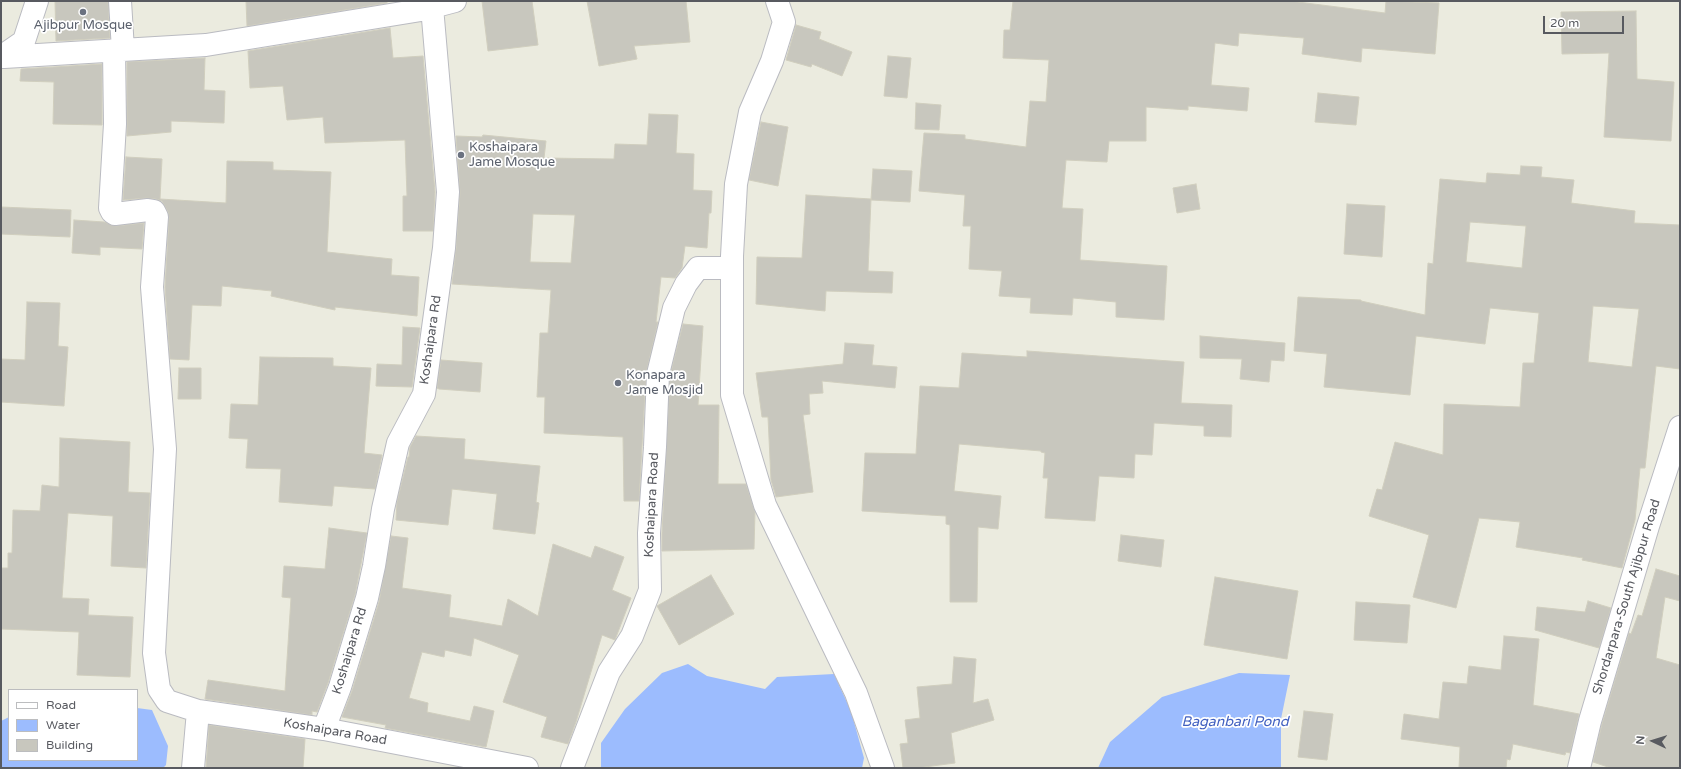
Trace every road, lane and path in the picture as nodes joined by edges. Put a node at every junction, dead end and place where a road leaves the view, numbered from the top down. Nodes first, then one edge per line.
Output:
1 (37, 1) edge
2 (120, 1) edge
3 (455, 1) edge
4 (777, 1) edge
5 (432, 7) junction
6 (119, 50) junction
7 (2, 57) edge
8 (732, 268) junction
9 (1680, 427) edge
10 (198, 711) junction
11 (324, 729) junction
12 (193, 768) edge
13 (527, 768) edge
14 (572, 768) edge
15 (883, 768) edge
16 (1580, 768) edge

1 - 7 street
2 - 6 street
3 - 5 street
4 - 8 street
5 - 6 street
5 - 11 street, Koshaipara Rd
6 - 7 street
6 - 10 street, Koshaipara Road
8 - 14 street, Koshaipara Road
8 - 15 street
9 - 16 street, Shordarpara-South Ajibpur Road
10 - 11 street, Koshaipara Road
10 - 12 street
11 - 13 street, Koshaipara Road

